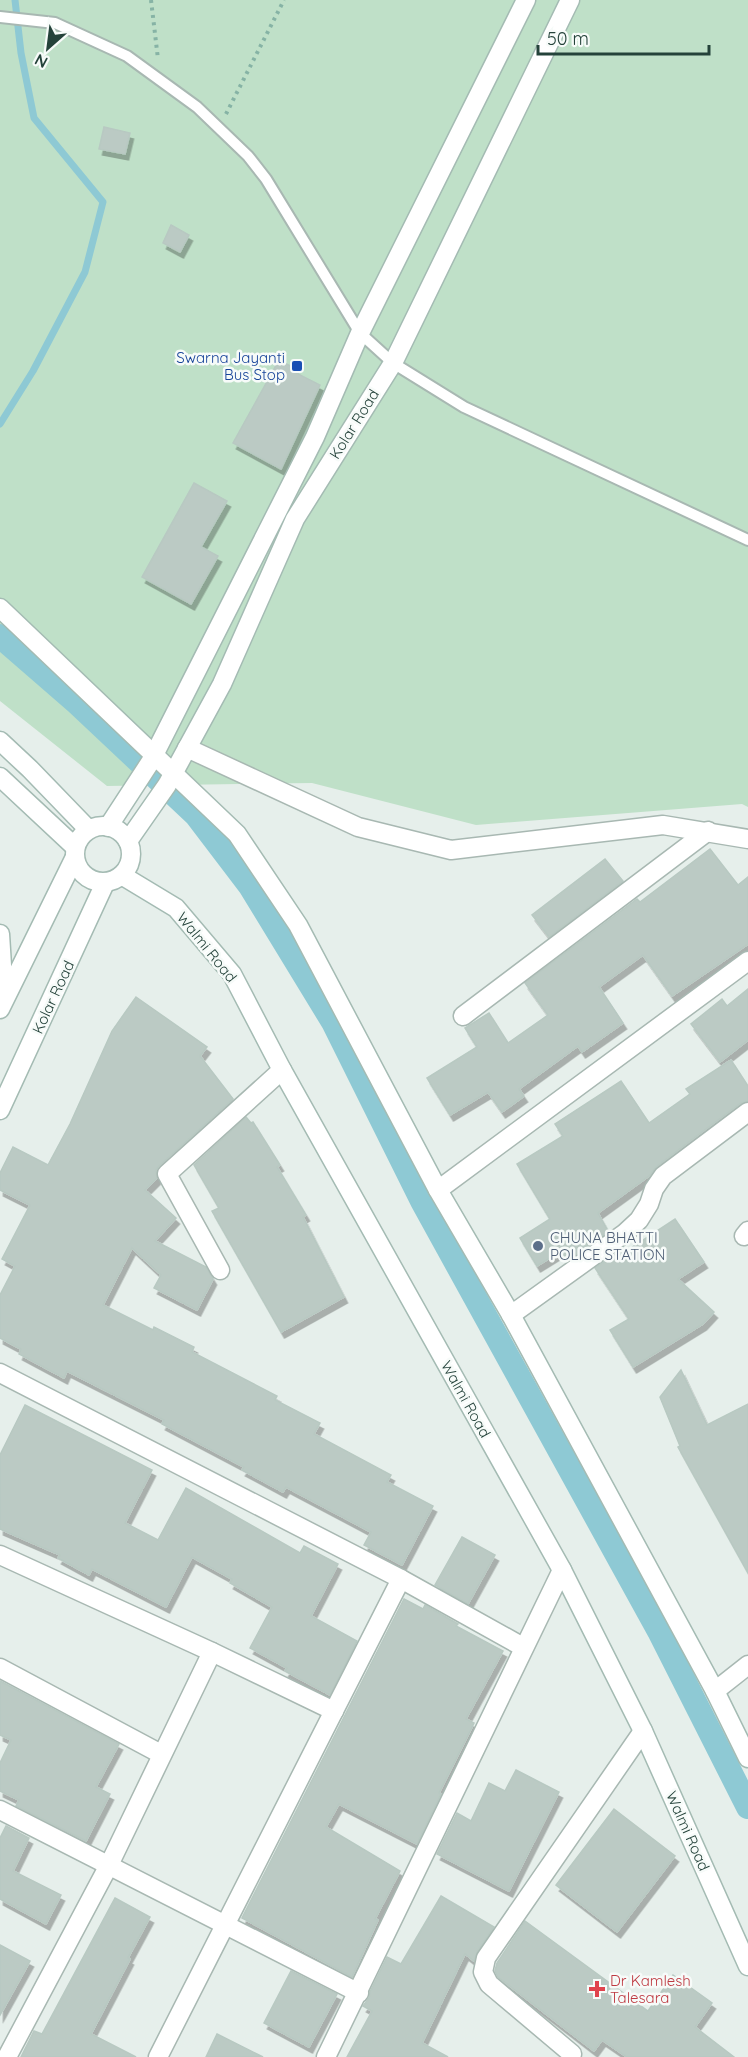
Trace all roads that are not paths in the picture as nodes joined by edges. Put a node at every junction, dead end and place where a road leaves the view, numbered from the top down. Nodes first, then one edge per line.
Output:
1 (526, 0) edge
2 (570, 0) edge
3 (0, 17) edge
4 (360, 333) junction
5 (393, 363) junction
6 (748, 540) edge
7 (0, 608) edge
8 (0, 741) edge
9 (187, 748) junction
10 (152, 758) junction
11 (0, 777) edge
12 (170, 779) junction
13 (108, 826) junction
14 (88, 829) junction
15 (708, 831) junction
16 (748, 839) edge
17 (128, 841) junction
18 (74, 853) junction
19 (123, 876) junction
20 (105, 883) junction
21 (0, 934) edge
22 (748, 961) edge
23 (2, 1004) edge
24 (464, 1016) dead end
25 (282, 1070) junction
26 (0, 1110) edge
27 (748, 1112) edge
28 (438, 1190) junction
29 (220, 1270) dead end
30 (511, 1316) junction
31 (0, 1373) edge
32 (0, 1555) edge
33 (561, 1569) junction
34 (401, 1579) junction
35 (523, 1647) junction
36 (212, 1652) junction
37 (748, 1665) edge
38 (0, 1668) edge
39 (715, 1691) junction
40 (334, 1711) junction
41 (644, 1731) junction
42 (161, 1754) junction
43 (748, 1758) edge
44 (0, 1810) edge
45 (109, 1866) junction
46 (226, 1924) junction
47 (747, 1961) edge
48 (358, 1993) junction
49 (572, 2054) dead end
50 (7, 2057) edge
51 (158, 2057) edge
52 (326, 2057) edge

1 - 4 street, Kolar Road
2 - 5 street, Kolar Road
3 - 4 lane
4 - 5 lane
4 - 10 street, Kolar Road
5 - 6 lane
5 - 9 street, Kolar Road
7 - 10 street
8 - 14 street
9 - 12 street, Kolar Road
9 - 15 street
10 - 12 street
10 - 13 street, Kolar Road
11 - 18 street
12 - 17 street, Kolar Road
12 - 28 street
13 - 14 street
13 - 17 street
14 - 18 street
15 - 16 street
15 - 24 street
17 - 19 street
18 - 20 street
18 - 23 street
19 - 20 street
19 - 25 street, Walmi Road
20 - 26 street, Kolar Road
21 - 23 street
22 - 28 street
25 - 29 street
25 - 33 street, Walmi Road
27 - 30 street
28 - 30 street
30 - 39 street
31 - 34 street
32 - 36 street
33 - 35 street
33 - 41 street, Walmi Road
34 - 35 street
34 - 40 street
35 - 48 street
36 - 40 street
36 - 42 street
37 - 39 street
38 - 42 street
39 - 43 street
40 - 46 street
41 - 47 street, Walmi Road
41 - 49 street
42 - 45 street
44 - 45 street
45 - 46 street
45 - 50 street
46 - 48 street
46 - 51 street
48 - 52 street

